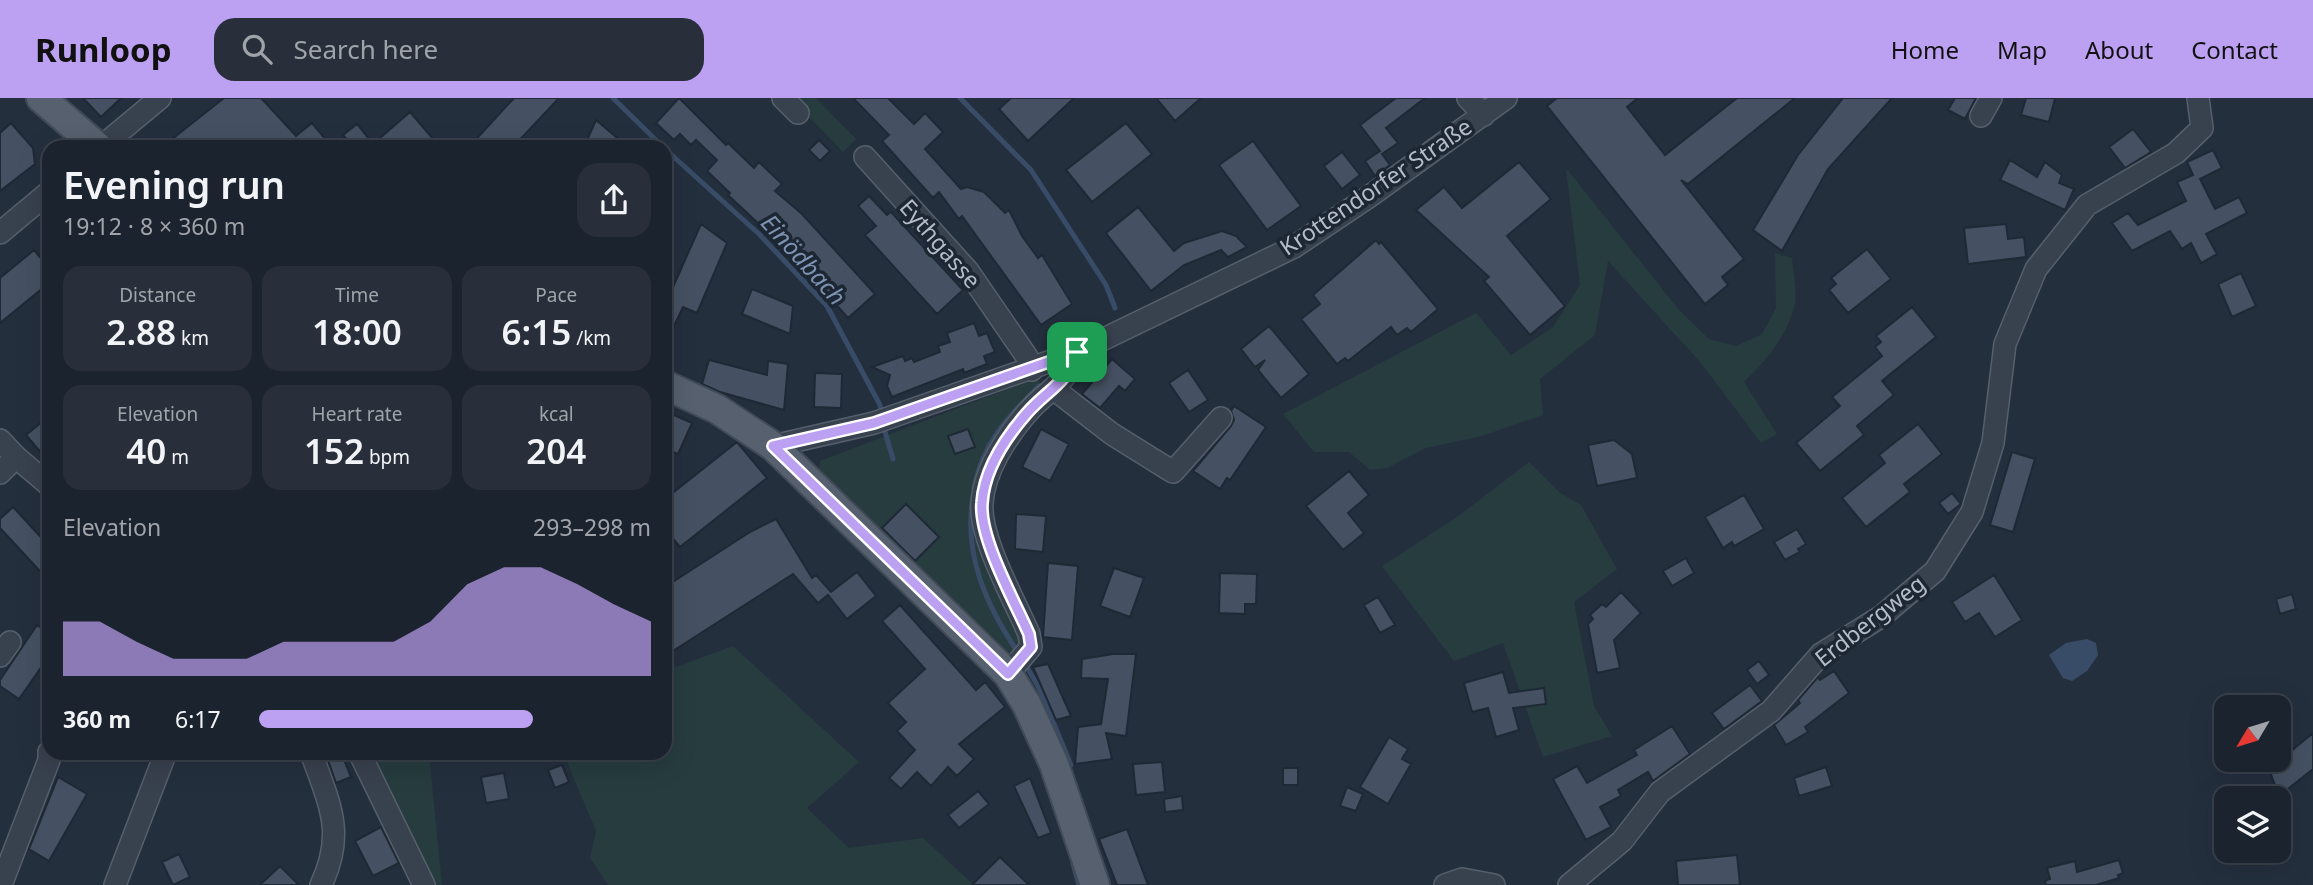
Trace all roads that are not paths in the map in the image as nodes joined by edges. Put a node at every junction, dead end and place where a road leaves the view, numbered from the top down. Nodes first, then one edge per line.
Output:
1 (41, 98) edge
2 (160, 98) edge
3 (1468, 98) edge
4 (1506, 98) edge
5 (2198, 98) edge
6 (1484, 115) junction
7 (91, 140) edge
8 (108, 140) edge
9 (865, 158) dead end
10 (42, 198) edge
11 (0, 233) edge
12 (1077, 352) junction
13 (1032, 370) junction
14 (672, 387) edge
15 (1055, 390) junction
16 (1221, 418) dead end
17 (0, 440) edge
18 (773, 446) junction
19 (16, 457) junction
20 (0, 473) edge
21 (42, 473) edge
22 (1021, 660) junction
23 (49, 760) edge
24 (163, 760) edge
25 (314, 760) edge
26 (363, 760) edge
27 (1, 885) edge
28 (116, 885) edge
29 (321, 885) edge
30 (424, 885) edge
31 (1095, 885) edge
32 (1444, 885) edge
33 (1494, 885) edge
34 (1569, 885) edge

1 - 7 main road
2 - 8 street
3 - 6 street
4 - 6 street, Krottendorfer Straße
5 - 34 street, Erdbergweg
6 - 12 street, Krottendorfer Straße
9 - 13 street, Eythgasse
10 - 11 street
12 - 13 street, Krottendorfer Straße
12 - 15 street
13 - 18 street, Krottendorfer Straße
14 - 18 main road
15 - 16 street
15 - 22 street
17 - 19 street
18 - 22 main road
19 - 20 street
19 - 21 street
22 - 31 main road
23 - 27 street
24 - 28 street
25 - 29 street
26 - 30 street
32 - 33 street

